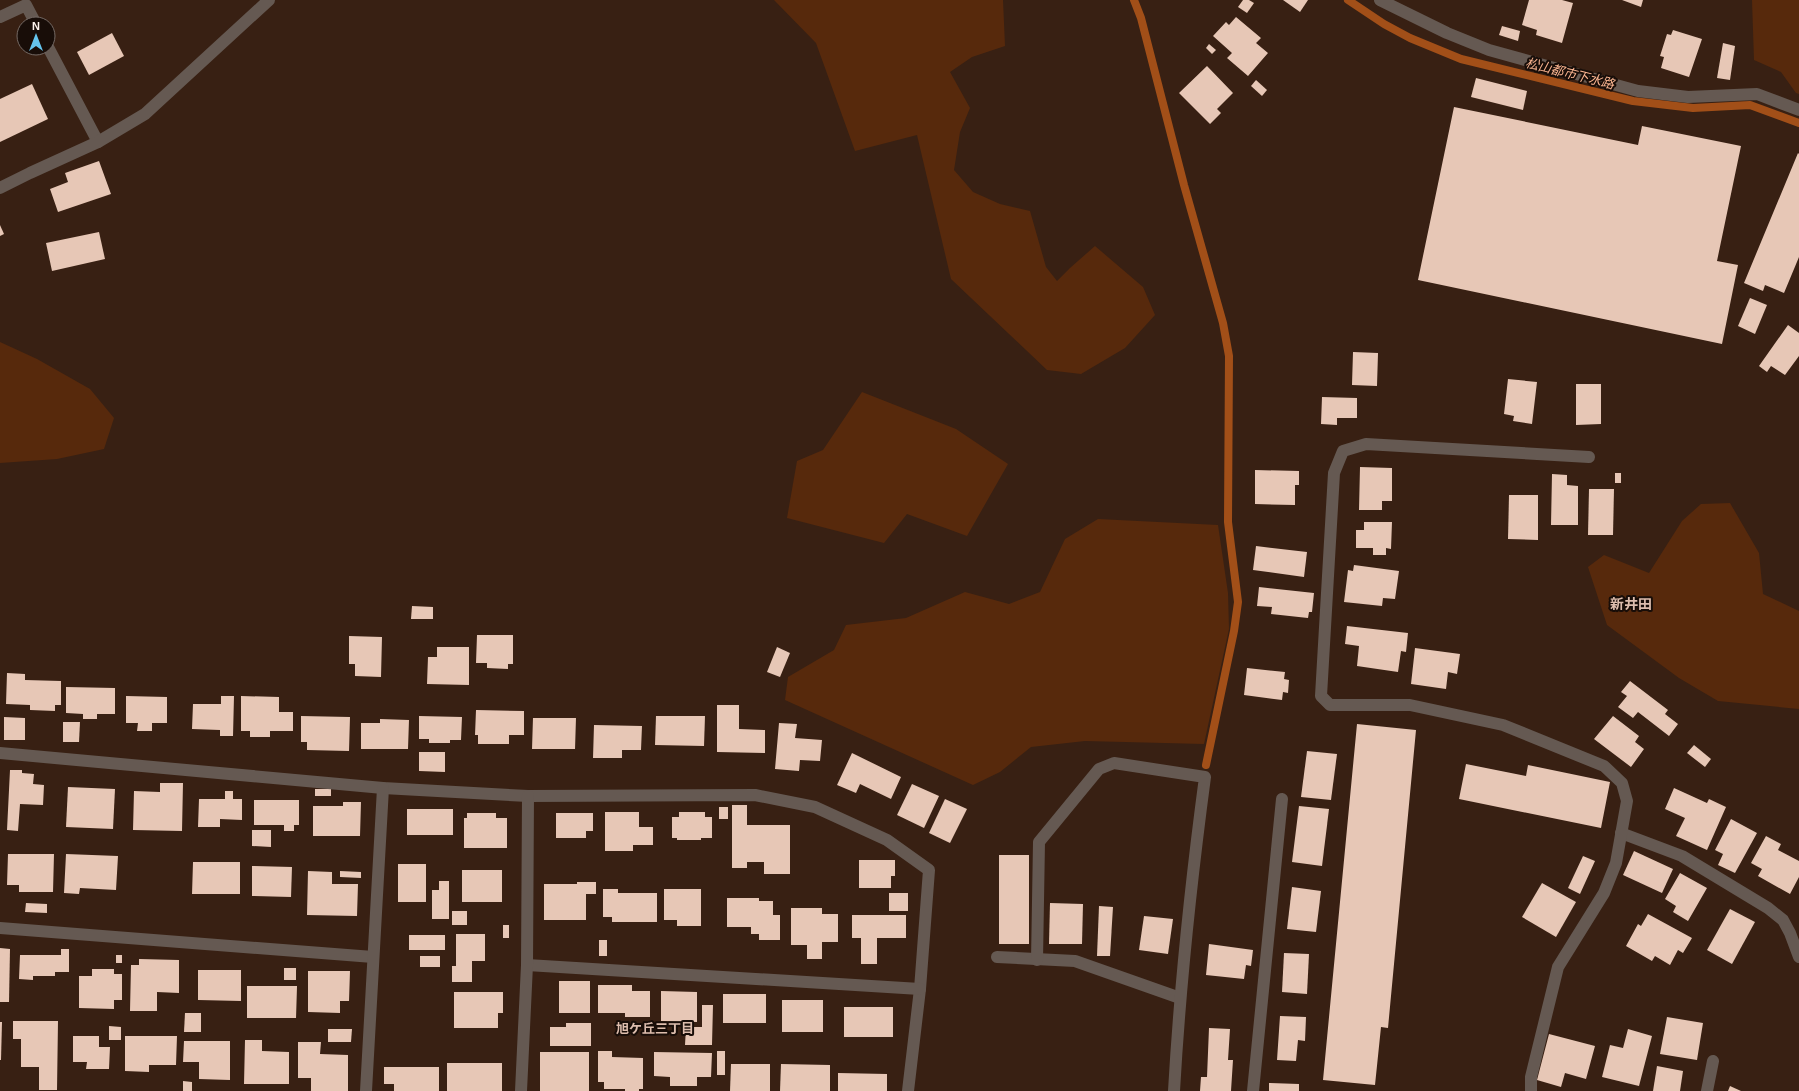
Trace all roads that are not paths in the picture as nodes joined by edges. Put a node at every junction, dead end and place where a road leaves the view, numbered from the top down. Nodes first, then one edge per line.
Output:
1 (269, 0) edge
2 (1380, 0) edge
3 (25, 3) edge
4 (32, 16) edge
5 (0, 17) edge
6 (53, 56) edge
7 (1799, 110) edge
8 (98, 142) junction
9 (0, 188) edge
10 (1589, 457) dead end
11 (0, 753) edge
12 (383, 788) junction
13 (528, 796) junction
14 (1282, 799) dead end
15 (1621, 833) junction
16 (0, 928) edge
17 (1799, 956) edge
18 (373, 957) junction
19 (997, 957) dead end
20 (1037, 960) junction
21 (527, 965) junction
22 (920, 990) junction
23 (1180, 998) junction
24 (1713, 1061) dead end
25 (366, 1091) edge
26 (521, 1091) edge
27 (908, 1091) edge
28 (1174, 1091) edge
29 (1253, 1091) edge
30 (1531, 1091) edge
31 (1707, 1091) edge

1 - 8 street
2 - 7 street
3 - 4 street
3 - 5 street
6 - 8 street
8 - 9 street
10 - 15 street
11 - 12 street
12 - 13 street
12 - 18 street
13 - 21 street
13 - 22 street
14 - 29 street
15 - 17 street
15 - 30 street
16 - 18 street
18 - 25 street
19 - 20 street
20 - 23 street
20 - 23 street
21 - 22 street
21 - 26 street
22 - 27 street
23 - 28 street
24 - 31 street

